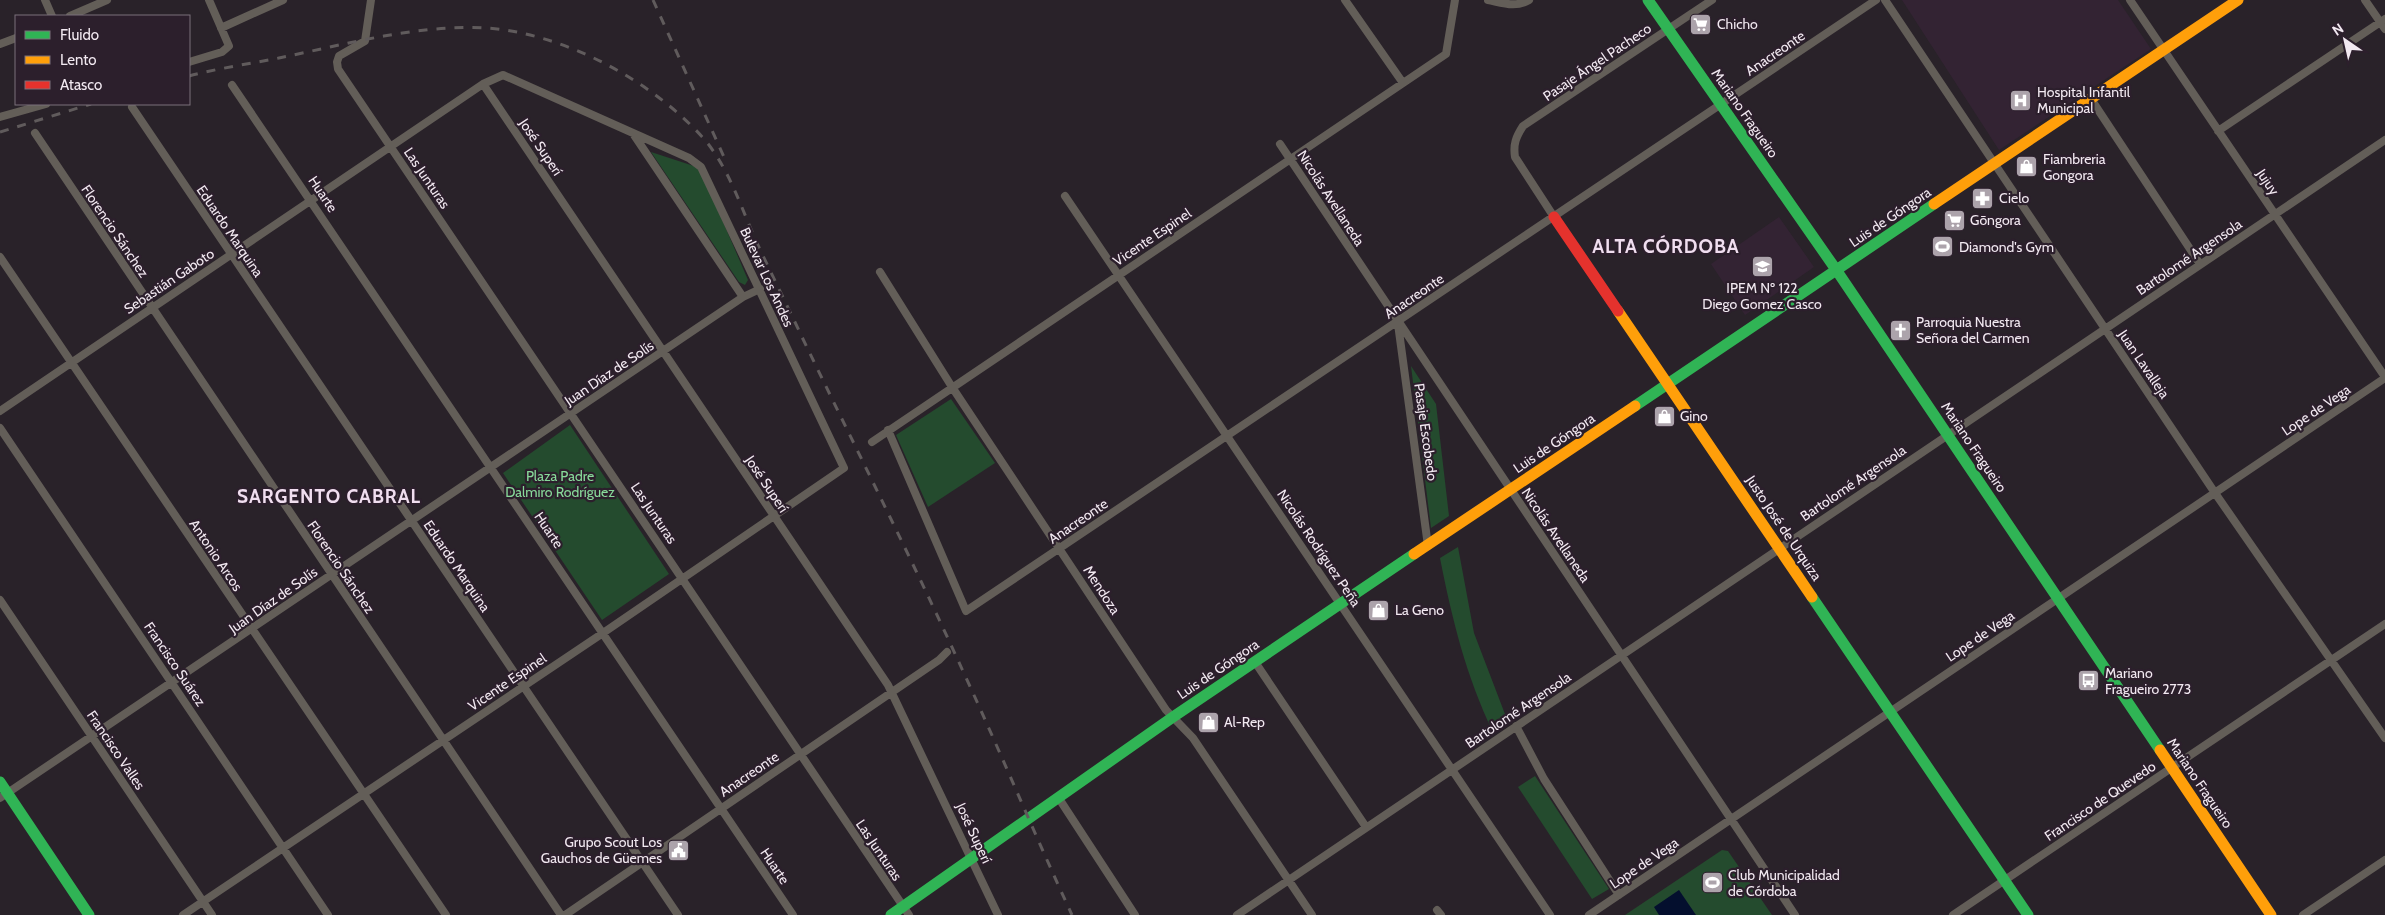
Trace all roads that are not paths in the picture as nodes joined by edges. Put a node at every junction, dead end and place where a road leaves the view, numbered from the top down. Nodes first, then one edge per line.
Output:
1 (45, 0) edge
2 (107, 0) edge
3 (209, 0) edge
4 (283, 0) edge
5 (371, 0) edge
6 (1345, 0) edge
7 (1455, 0) edge
8 (1488, 0) edge
9 (1530, 0) edge
10 (1648, 0) edge
11 (1712, 0) edge
12 (1876, 0) edge
13 (1885, 0) edge
14 (2130, 0) edge
15 (2238, 0) edge
16 (2365, 0) edge
17 (52, 15) edge
18 (72, 15) edge
19 (2383, 23) edge
20 (221, 28) junction
21 (1668, 30) junction
22 (15, 38) edge
23 (0, 44) edge
24 (2164, 50) junction
25 (190, 62) edge
26 (503, 75) joint
27 (1403, 83) junction
28 (483, 84) junction
29 (232, 85) dead end
30 (2091, 99) junction
31 (1721, 104) junction
32 (42, 105) edge
33 (132, 107) dead end
34 (0, 117) edge
35 (2218, 130) junction
36 (35, 133) dead end
37 (632, 133) junction
38 (2385, 140) edge
39 (1280, 144) dead end
40 (391, 146) junction
41 (1515, 157) joint
42 (1290, 159) junction
43 (1995, 164) junction
44 (1065, 196) dead end
45 (311, 199) junction
46 (2275, 214) junction
47 (1554, 217) junction
48 (230, 254) junction
49 (0, 257) edge
50 (2200, 264) junction
51 (1837, 271) junction
52 (880, 272) dead end
53 (1118, 275) junction
54 (760, 289) junction
55 (743, 297) junction
56 (151, 308) junction
57 (1398, 322) junction
58 (2105, 328) junction
59 (663, 352) junction
60 (72, 362) junction
61 (2385, 378) edge
62 (1668, 384) junction
63 (952, 387) junction
64 (0, 411) edge
65 (572, 413) junction
66 (0, 428) edge
67 (888, 430) junction
68 (1948, 434) junction
69 (1227, 436) junction
70 (872, 442) dead end
71 (492, 467) junction
72 (844, 468) joint
73 (1511, 490) junction
74 (2215, 493) junction
75 (774, 516) junction
76 (412, 521) junction
77 (1428, 546) junction
78 (1059, 548) junction
79 (1779, 548) junction
80 (332, 575) junction
81 (682, 578) junction
82 (2058, 599) junction
83 (0, 600) edge
84 (1342, 604) junction
85 (2385, 624) edge
86 (252, 630) junction
87 (603, 633) junction
88 (946, 652) dead end
89 (1621, 655) junction
90 (2332, 660) junction
91 (1255, 662) junction
92 (173, 682) junction
93 (523, 686) junction
94 (892, 692) junction
95 (1890, 712) junction
96 (1174, 717) junction
97 (1516, 726) junction
98 (92, 736) junction
99 (2385, 738) edge
100 (443, 740) junction
101 (800, 755) junction
102 (2172, 768) junction
103 (1452, 769) junction
104 (0, 782) edge
105 (364, 793) junction
106 (4, 796) edge
107 (1058, 797) junction
108 (721, 808) junction
109 (1731, 819) junction
110 (1366, 827) junction
111 (283, 848) junction
112 (973, 859) junction
113 (2385, 860) edge
114 (643, 862) junction
115 (1288, 880) junction
116 (2005, 881) junction
117 (1619, 895) junction
118 (203, 902) junction
119 (906, 911) edge
120 (90, 915) edge
121 (183, 915) edge
122 (212, 915) edge
123 (328, 915) edge
124 (446, 915) edge
125 (563, 915) edge
126 (678, 915) edge
127 (793, 915) edge
128 (891, 915) edge
129 (998, 915) edge
130 (1136, 915) edge
131 (1237, 915) edge
132 (1312, 915) edge
133 (1550, 915) edge
134 (1590, 915) edge
135 (1796, 915) edge
136 (1953, 915) edge
137 (2028, 915) edge
138 (2271, 915) edge
139 (2303, 915) edge

1 - 17 street
2 - 18 street
3 - 20 street
4 - 20 street
5 - 40 street, Las Junturas
6 - 27 street
7 - 27 street, Vicente Espinel
8 - 9 street
10 - 21 main road, Mariano Fragueiro
11 - 21 street, Pasaje Ángel Pacheco
12 - 31 street, Anacreonte
13 - 43 street, Juan Lavalleja
14 - 24 street, Jujuy
15 - 24 main road, Luis de Góngora
16 - 19 street
19 - 35 street
20 - 25 street
21 - 31 main road, Mariano Fragueiro
21 - 41 street, Pasaje Ángel Pacheco
22 - 23 street
24 - 30 main road, Luis de Góngora
24 - 35 street, Jujuy
26 - 28 street, Sebastián Gaboto
26 - 37 street, Bulevar Los Andes
27 - 42 street, Vicente Espinel
28 - 40 street, Sebastián Gaboto
28 - 59 street, José Superí
29 - 45 street, Huarte
30 - 43 main road, Luis de Góngora
30 - 50 street
31 - 47 street, Anacreonte
31 - 51 main road, Mariano Fragueiro
32 - 34 street
33 - 48 street, Eduardo Marquina
35 - 46 street, Jujuy
36 - 56 street, Florencio Sánchez
37 - 54 street, Bulevar Los Andes
37 - 55 street
38 - 46 street, Bartolomé Argensola
39 - 42 street, Nicolás Avellaneda
40 - 45 street, Sebastián Gaboto
40 - 65 street, Las Junturas
41 - 47 street, Justo José de Urquiza
42 - 53 street, Vicente Espinel
42 - 57 street, Nicolás Avellaneda
43 - 51 main road, Luis de Góngora
43 - 58 street, Juan Lavalleja
44 - 53 street, Nicolás Rodríguez Peña
45 - 48 street, Sebastián Gaboto
45 - 71 street, Huarte
46 - 50 street, Bartolomé Argensola
46 - 61 street, Jujuy
47 - 57 street, Anacreonte
47 - 62 main road, Justo José de Urquiza
48 - 56 street, Sebastián Gaboto
48 - 76 street, Eduardo Marquina
49 - 60 street, Antonio Arcos
50 - 58 street, Bartolomé Argensola
51 - 62 main road, Luis de Góngora
51 - 68 main road, Mariano Fragueiro
52 - 63 street, Mendoza
53 - 63 street, Vicente Espinel
53 - 69 street, Nicolás Rodríguez Peña
54 - 55 street, Juan Díaz de Solís
54 - 72 street, Bulevar Los Andes
55 - 59 street, Juan Díaz de Solís
56 - 60 street, Sebastián Gaboto
56 - 80 street, Florencio Sánchez
57 - 69 street, Anacreonte
57 - 73 street, Nicolás Avellaneda
57 - 77 street, Pasaje Escobedo
58 - 68 street, Bartolomé Argensola
58 - 74 street, Juan Lavalleja
59 - 65 street, Juan Díaz de Solís
59 - 75 street, José Superí
60 - 64 street, Sebastián Gaboto
60 - 86 street, Antonio Arcos
61 - 74 street, Lope de Vega
62 - 73 main road, Luis de Góngora
62 - 79 main road, Justo José de Urquiza
63 - 67 street, Vicente Espinel
63 - 78 street, Mendoza
65 - 71 street, Juan Díaz de Solís
65 - 81 street, Las Junturas
66 - 92 street, Francisco Suárez
67 - 70 street, Vicente Espinel
67 - 78 street, Anacreonte
68 - 79 street, Bartolomé Argensola
68 - 82 main road, Mariano Fragueiro
69 - 78 street, Anacreonte
69 - 84 street, Nicolás Rodríguez Peña
71 - 76 street, Juan Díaz de Solís
71 - 87 street, Huarte
72 - 75 street, Vicente Espinel
73 - 77 main road, Luis de Góngora
73 - 89 street, Nicolás Avellaneda
74 - 82 street, Lope de Vega
74 - 90 street, Juan Lavalleja
75 - 81 street, Vicente Espinel
75 - 94 street, José Superí
76 - 80 street, Juan Díaz de Solís
76 - 93 street, Eduardo Marquina
77 - 84 main road, Luis de Góngora
78 - 96 street, Mendoza
79 - 89 street, Bartolomé Argensola
79 - 95 main road, Justo José de Urquiza
80 - 86 street, Juan Díaz de Solís
80 - 100 street, Florencio Sánchez
81 - 87 street, Vicente Espinel
81 - 101 street, Las Junturas
82 - 95 street, Lope de Vega
82 - 102 main road, Mariano Fragueiro
83 - 98 street, Francisco Valles
84 - 91 main road, Luis de Góngora
84 - 103 street, Nicolás Rodríguez Peña
85 - 90 street, Francisco de Quevedo
86 - 92 street, Juan Díaz de Solís
86 - 105 street, Antonio Arcos
87 - 93 street, Vicente Espinel
87 - 108 street, Huarte
88 - 94 street, Anacreonte
89 - 97 street, Bartolomé Argensola
89 - 109 street, Nicolás Avellaneda
90 - 99 street, Juan Lavalleja
90 - 102 street, Francisco de Quevedo
91 - 96 main road, Luis de Góngora
91 - 110 street
92 - 98 street, Juan Díaz de Solís
92 - 111 street, Francisco Suárez
93 - 100 street, Vicente Espinel
93 - 114 street, Eduardo Marquina
94 - 101 street, Anacreonte
94 - 112 street, José Superí
95 - 109 street, Lope de Vega
95 - 116 main road, Justo José de Urquiza
96 - 107 main road, Luis de Góngora
96 - 115 street, Mendoza
97 - 103 street, Bartolomé Argensola
97 - 117 street
98 - 106 street, Juan Díaz de Solís
98 - 118 street, Francisco Valles
100 - 105 street, Vicente Espinel
100 - 125 street, Florencio Sánchez
101 - 108 street, Anacreonte
101 - 119 street, Las Junturas
102 - 116 street, Francisco de Quevedo
102 - 138 main road, Mariano Fragueiro
103 - 110 street, Bartolomé Argensola
103 - 133 street, Nicolás Rodríguez Peña
104 - 106 main road
105 - 111 street, Vicente Espinel
105 - 124 street, Antonio Arcos
106 - 120 main road
107 - 112 main road, Luis de Góngora
107 - 130 street
108 - 114 street, Anacreonte
108 - 127 street, Huarte
109 - 117 street, Lope de Vega
109 - 135 street, Nicolás Avellaneda
110 - 115 street, Bartolomé Argensola
111 - 118 street, Vicente Espinel
111 - 123 street, Francisco Suárez
112 - 119 main road, Luis de Góngora
112 - 129 street, José Superí
113 - 139 street
114 - 125 street, Anacreonte
114 - 126 street, Eduardo Marquina
115 - 131 street, Bartolomé Argensola
115 - 132 street, Mendoza
116 - 136 street, Francisco de Quevedo
116 - 137 main road, Justo José de Urquiza
117 - 134 street, Lope de Vega
118 - 121 street, Vicente Espinel
118 - 122 street, Francisco Valles
119 - 128 main road, Luis de Góngora

